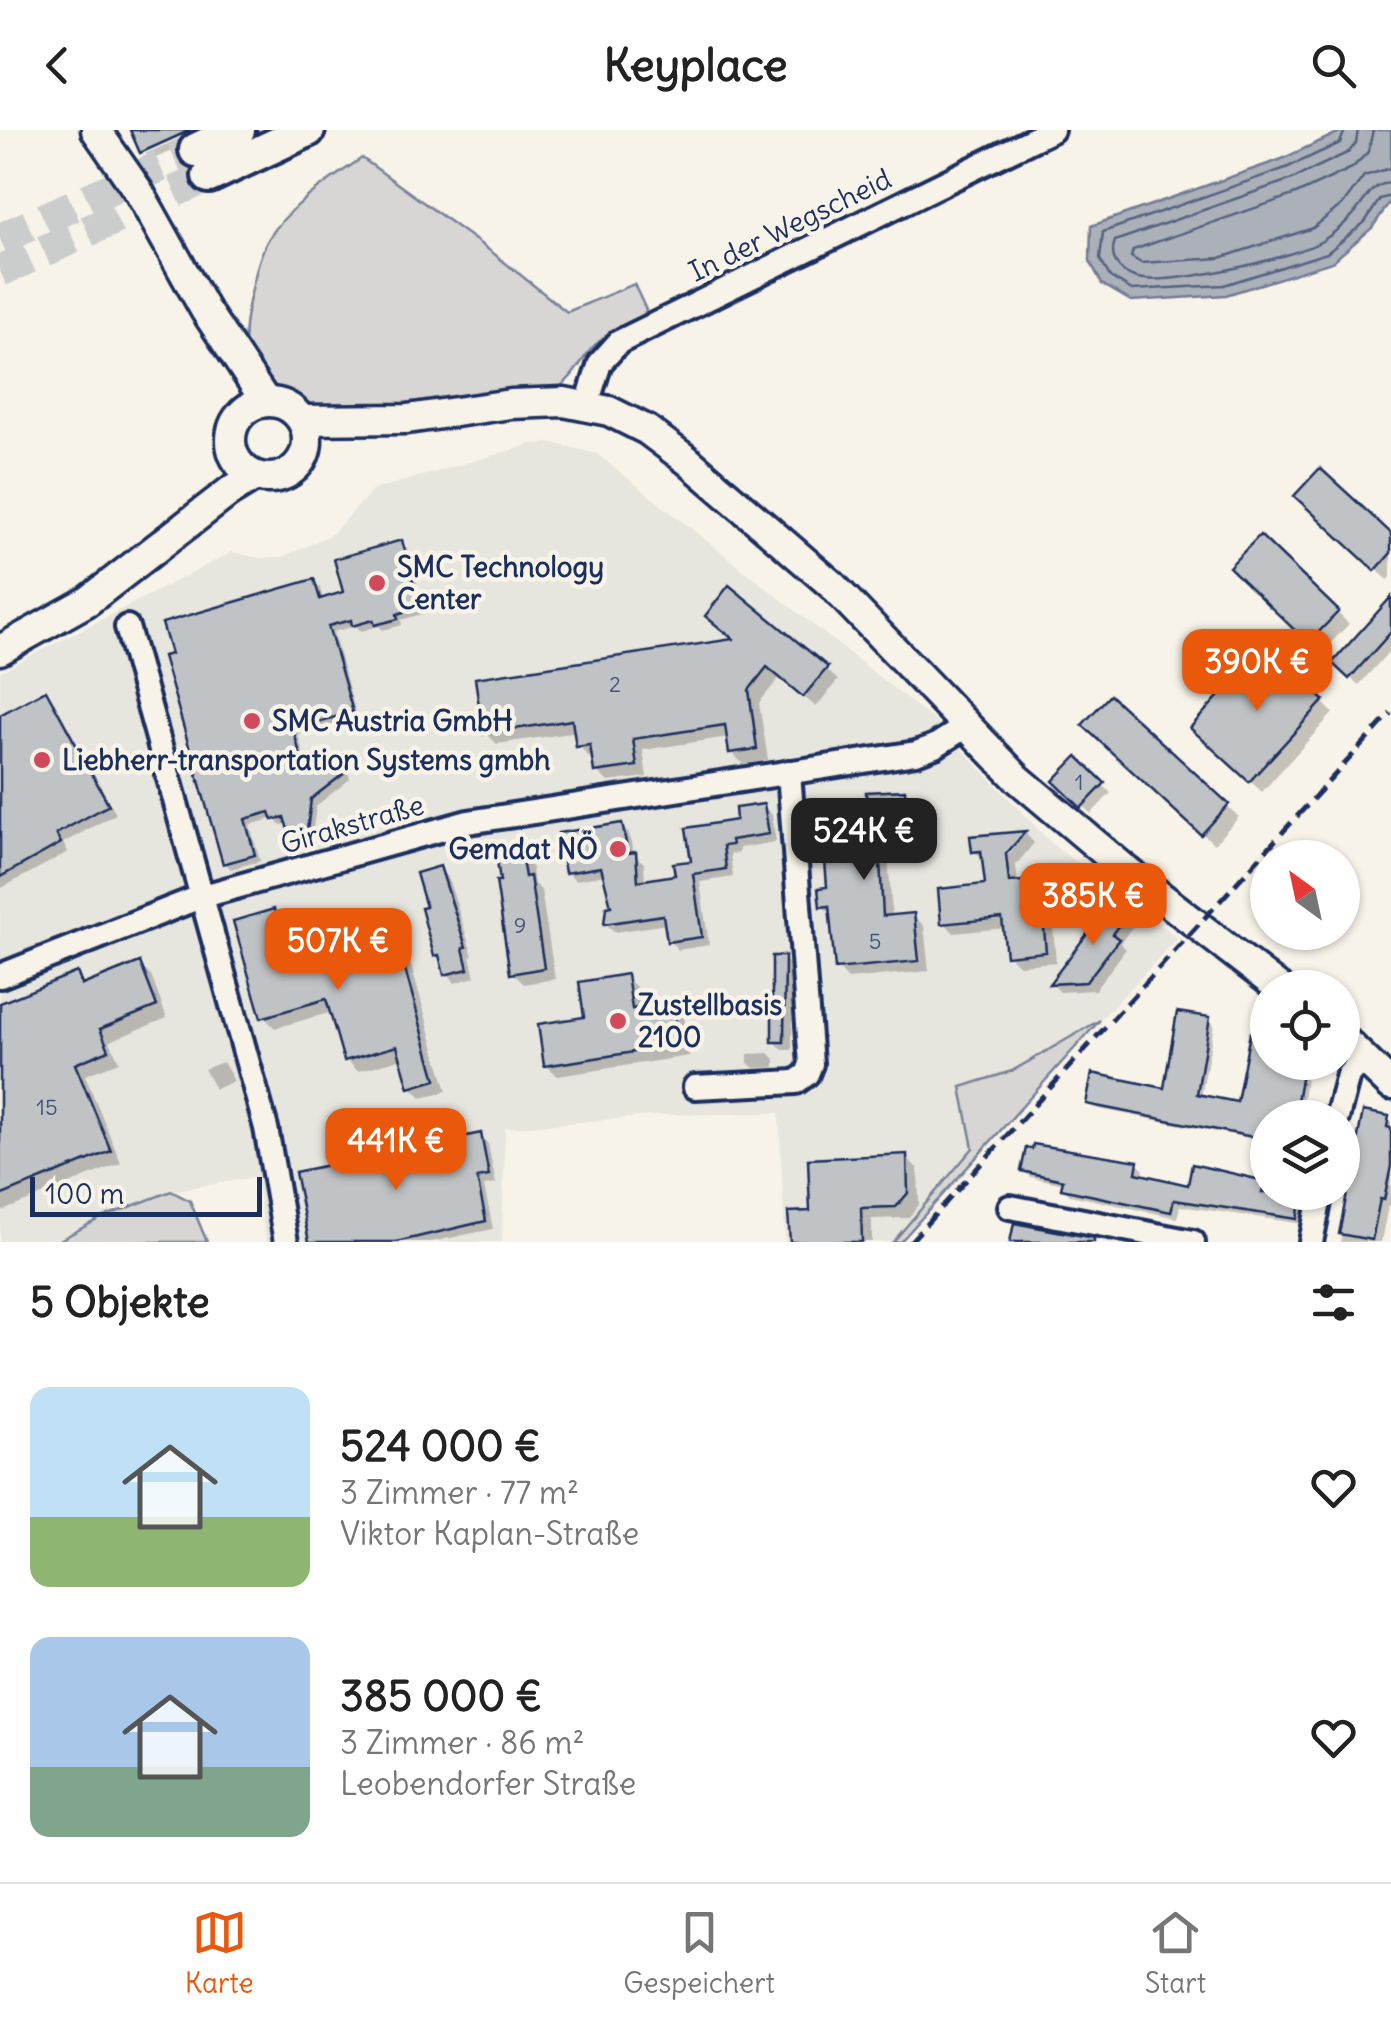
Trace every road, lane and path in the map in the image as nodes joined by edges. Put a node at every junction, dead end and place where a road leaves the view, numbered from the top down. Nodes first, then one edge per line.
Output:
1 (96, 130) edge
2 (238, 130) edge
3 (308, 130) edge
4 (1052, 130) edge
5 (587, 404) junction
6 (254, 408) junction
7 (407, 419) junction
8 (302, 420) junction
9 (307, 450) junction
10 (233, 453) junction
11 (255, 476) junction
12 (160, 545) junction
13 (126, 628) dead end
14 (0, 650) edge
15 (966, 728) junction
16 (790, 772) junction
17 (200, 897) junction
18 (1256, 970) edge
19 (0, 976) edge
20 (1360, 1053) edge
21 (1364, 1056) junction
22 (1391, 1086) edge
23 (695, 1087) dead end
24 (1342, 1100) edge
25 (1010, 1207) dead end
26 (1317, 1210) edge
27 (286, 1242) edge
28 (1193, 1242) edge
29 (1311, 1242) edge

1 - 6 main road
2 - 3 highway
4 - 5 street, In der Wegscheid
5 - 7 main road
5 - 15 main road
6 - 8 main road
6 - 10 main road
7 - 8 main road
7 - 9 main road
8 - 9 main road
9 - 11 main road
10 - 11 main road
10 - 12 main road
11 - 12 main road
12 - 14 main road
13 - 17 street
15 - 16 street, Girakstraße
15 - 18 main road
16 - 17 street, Girakstraße
16 - 23 street
17 - 19 street, Girakstraße
17 - 27 street
20 - 21 main road
21 - 22 main road
21 - 24 street
25 - 28 street
26 - 29 street

